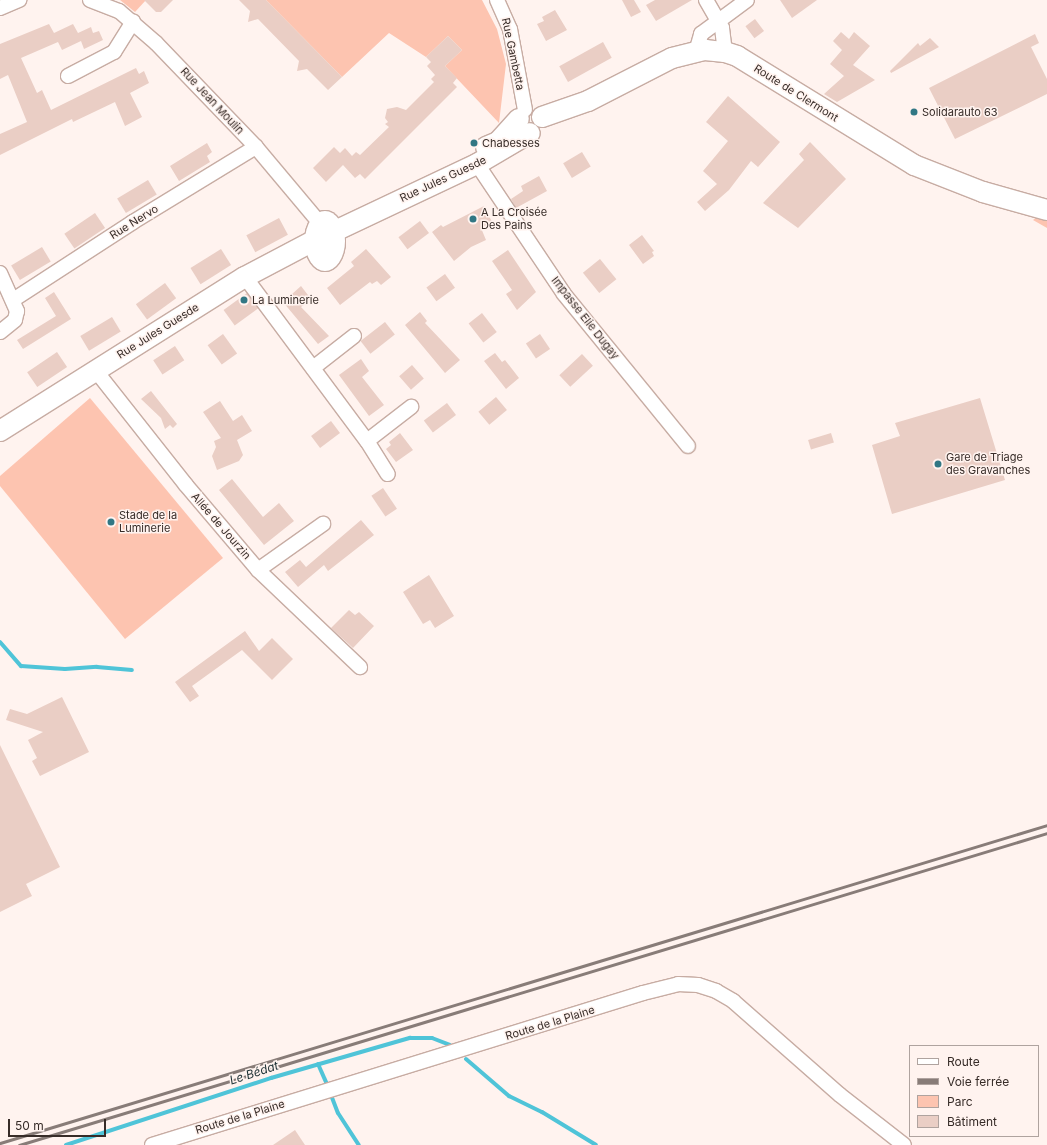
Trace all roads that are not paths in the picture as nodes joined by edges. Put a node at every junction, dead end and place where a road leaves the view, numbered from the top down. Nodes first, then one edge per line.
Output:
1 (19, 0) edge
2 (90, 0) edge
3 (497, 0) edge
4 (706, 0) edge
5 (748, 0) edge
6 (0, 8) edge
7 (718, 20) junction
8 (133, 22) junction
9 (696, 52) junction
10 (725, 52) junction
11 (68, 76) dead end
12 (529, 120) junction
13 (256, 147) junction
14 (477, 164) junction
15 (1047, 210) edge
16 (323, 229) junction
17 (0, 273) edge
18 (245, 277) junction
19 (13, 300) junction
20 (0, 332) edge
21 (354, 336) dead end
22 (313, 368) junction
23 (96, 371) junction
24 (411, 407) dead end
25 (0, 417) edge
26 (0, 431) edge
27 (367, 441) junction
28 (688, 446) dead end
29 (388, 474) dead end
30 (324, 524) dead end
31 (258, 570) junction
32 (360, 667) dead end
33 (152, 1145) edge
34 (904, 1145) edge

1 - 6 street
2 - 8 street, Rue Jean Moulin
3 - 12 street, Rue Gambetta
4 - 7 street
5 - 7 street
7 - 9 street
7 - 10 street
8 - 11 street
8 - 13 street, Rue Jean Moulin
9 - 10 main road, Route de Clermont
9 - 12 main road, Route de Clermont
10 - 15 main road, Route de Clermont
12 - 14 main road, Rue Jules Guesde
12 - 16 main road, Rue Jules Guesde
13 - 16 street, Rue Jean Moulin
13 - 19 street, Rue Nervo
14 - 16 main road, Rue Jules Guesde
14 - 28 street, Impasse Elie Dugay
16 - 18 main road, Rue Jules Guesde
16 - 25 main road, Rue Jules Guesde
17 - 19 street
18 - 22 street
18 - 23 main road, Rue Jules Guesde
19 - 20 street
21 - 22 street
22 - 27 street
23 - 26 main road, Rue Jules Guesde
23 - 31 street, Allée de Jourzin
24 - 27 street
27 - 29 street
30 - 31 street
31 - 32 street, Allée de Jourzin
33 - 34 street, Route de la Plaine

